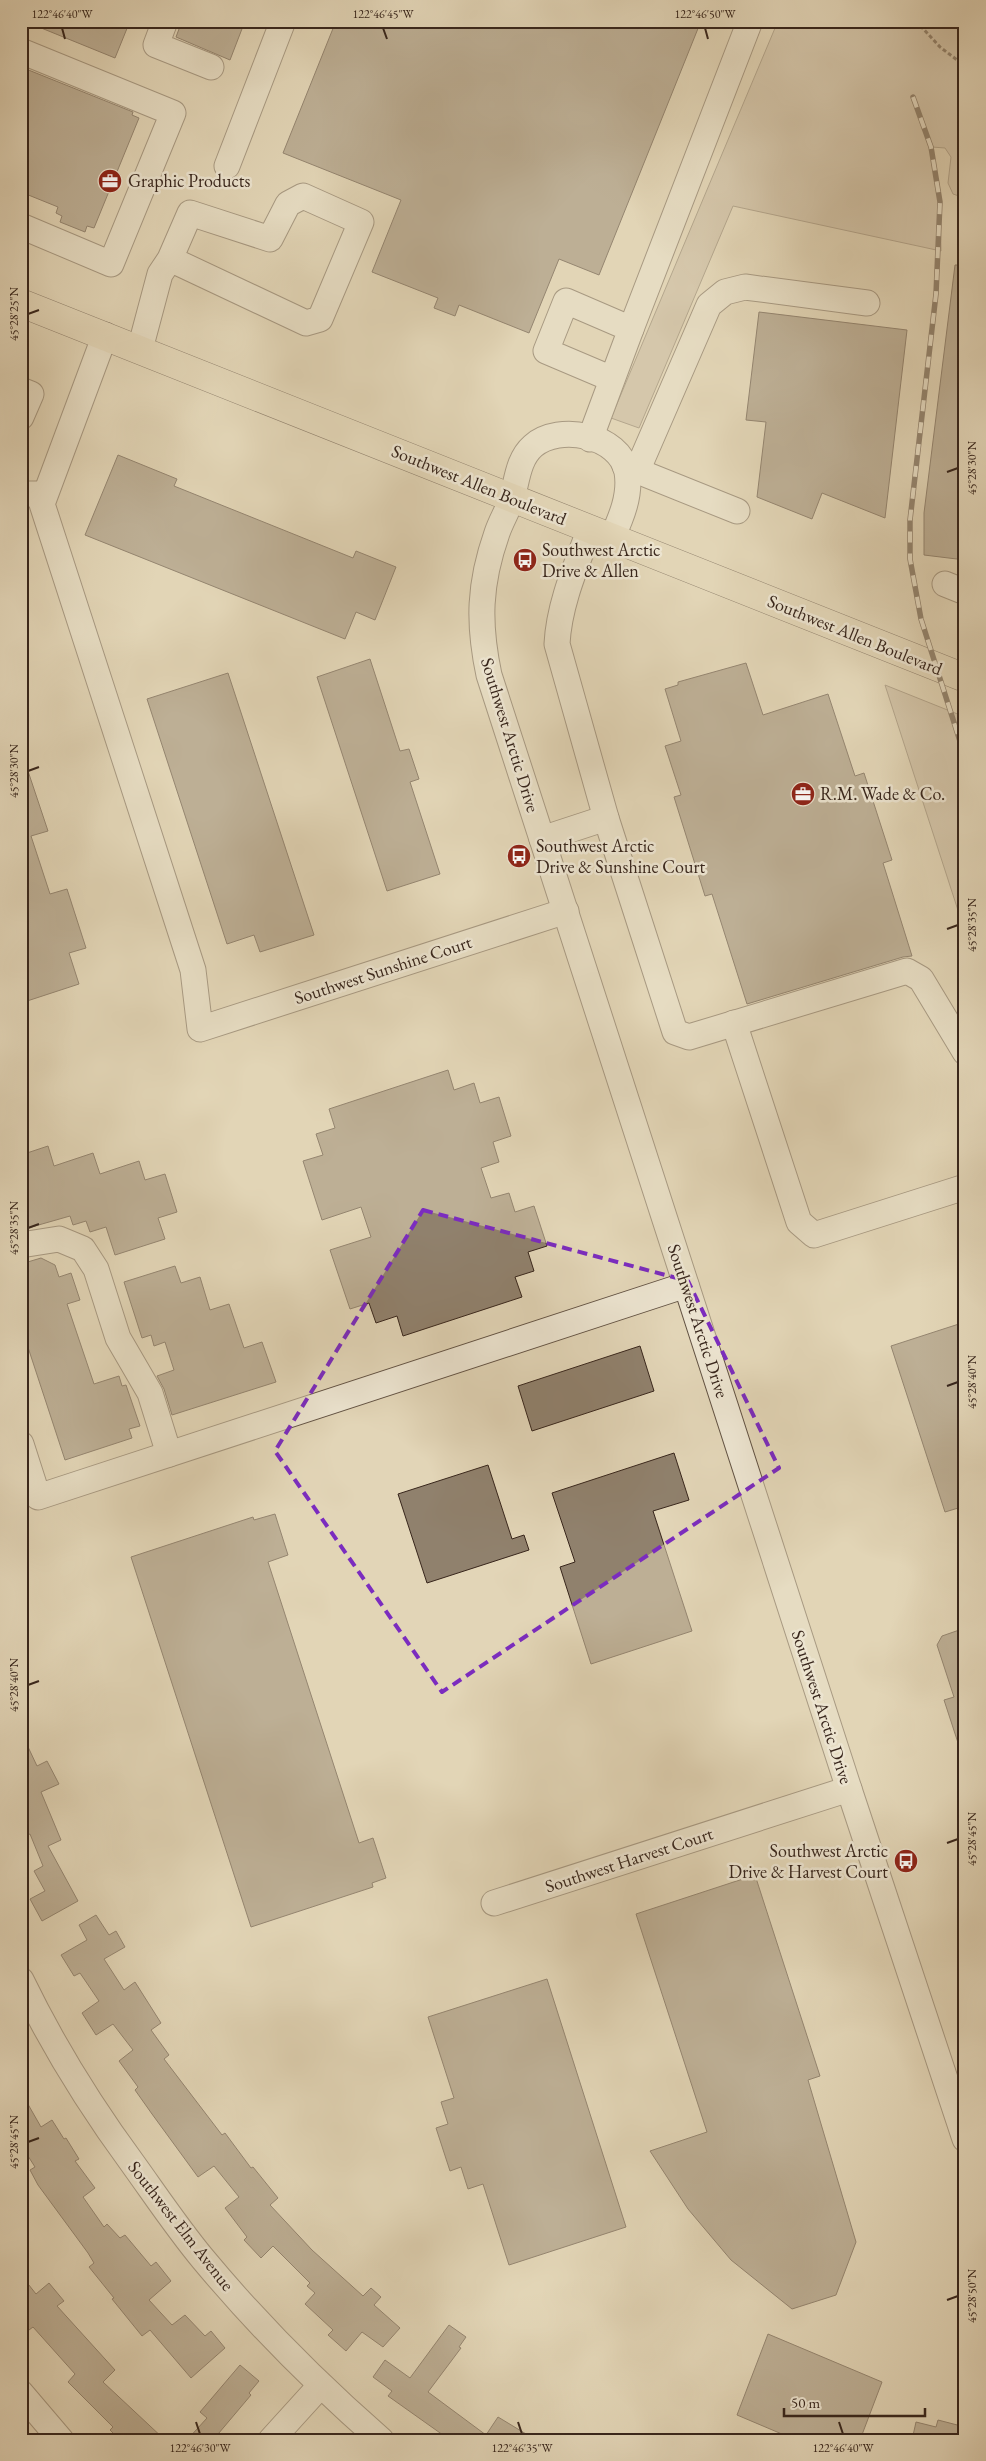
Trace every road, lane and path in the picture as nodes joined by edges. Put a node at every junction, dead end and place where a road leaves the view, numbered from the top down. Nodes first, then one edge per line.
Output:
1 (165, 21) edge
2 (283, 21) edge
3 (750, 21) edge
4 (916, 21) edge
5 (21, 51) edge
6 (965, 66) edge
7 (211, 67) dead end
8 (227, 166) dead end
9 (21, 226) edge
10 (170, 259) junction
11 (867, 302) dead end
12 (21, 303) edge
13 (632, 329) junction
14 (105, 335) junction
15 (140, 349) junction
16 (612, 379) junction
17 (21, 390) edge
18 (21, 418) edge
19 (590, 439) junction
20 (631, 468) junction
21 (33, 494) edge
22 (512, 499) junction
23 (737, 511) dead end
24 (601, 534) junction
25 (965, 678) edge
26 (606, 818) junction
27 (542, 838) junction
28 (566, 911) junction
29 (734, 1023) junction
30 (965, 1052) edge
31 (965, 1187) edge
32 (21, 1245) edge
33 (686, 1285) junction
34 (21, 1444) edge
35 (169, 1454) junction
36 (848, 1789) junction
37 (494, 1903) dead end
38 (21, 1980) edge
39 (965, 2139) edge
40 (320, 2386) junction
41 (21, 2393) edge
42 (61, 2440) edge
43 (271, 2440) edge
44 (381, 2440) edge

1 - 7 street
2 - 8 street
3 - 13 street
4 - 6 path
5 - 9 street
10 - 10 street
10 - 15 street
11 - 20 street
12 - 14 main road, Southwest Allen Boulevard
13 - 16 street
13 - 16 street
14 - 15 main road, Southwest Allen Boulevard
14 - 21 street
15 - 22 main road, Southwest Allen Boulevard
16 - 19 street
17 - 18 street
19 - 20 street
19 - 22 street
20 - 23 street
20 - 24 street
21 - 28 street, Southwest Sunshine Court
22 - 24 main road, Southwest Allen Boulevard
22 - 27 street, Southwest Arctic Drive
24 - 25 main road, Southwest Allen Boulevard
24 - 26 street
26 - 27 street
26 - 29 street
27 - 28 street, Southwest Arctic Drive
28 - 33 street, Southwest Arctic Drive
29 - 30 street
29 - 31 street
32 - 35 street
33 - 35 street
33 - 36 street, Southwest Arctic Drive
34 - 35 street
36 - 37 street, Southwest Harvest Court
36 - 39 street, Southwest Arctic Drive
38 - 40 street, Southwest Elm Avenue
40 - 43 street
40 - 44 street, Southwest Elm Avenue
41 - 42 street

